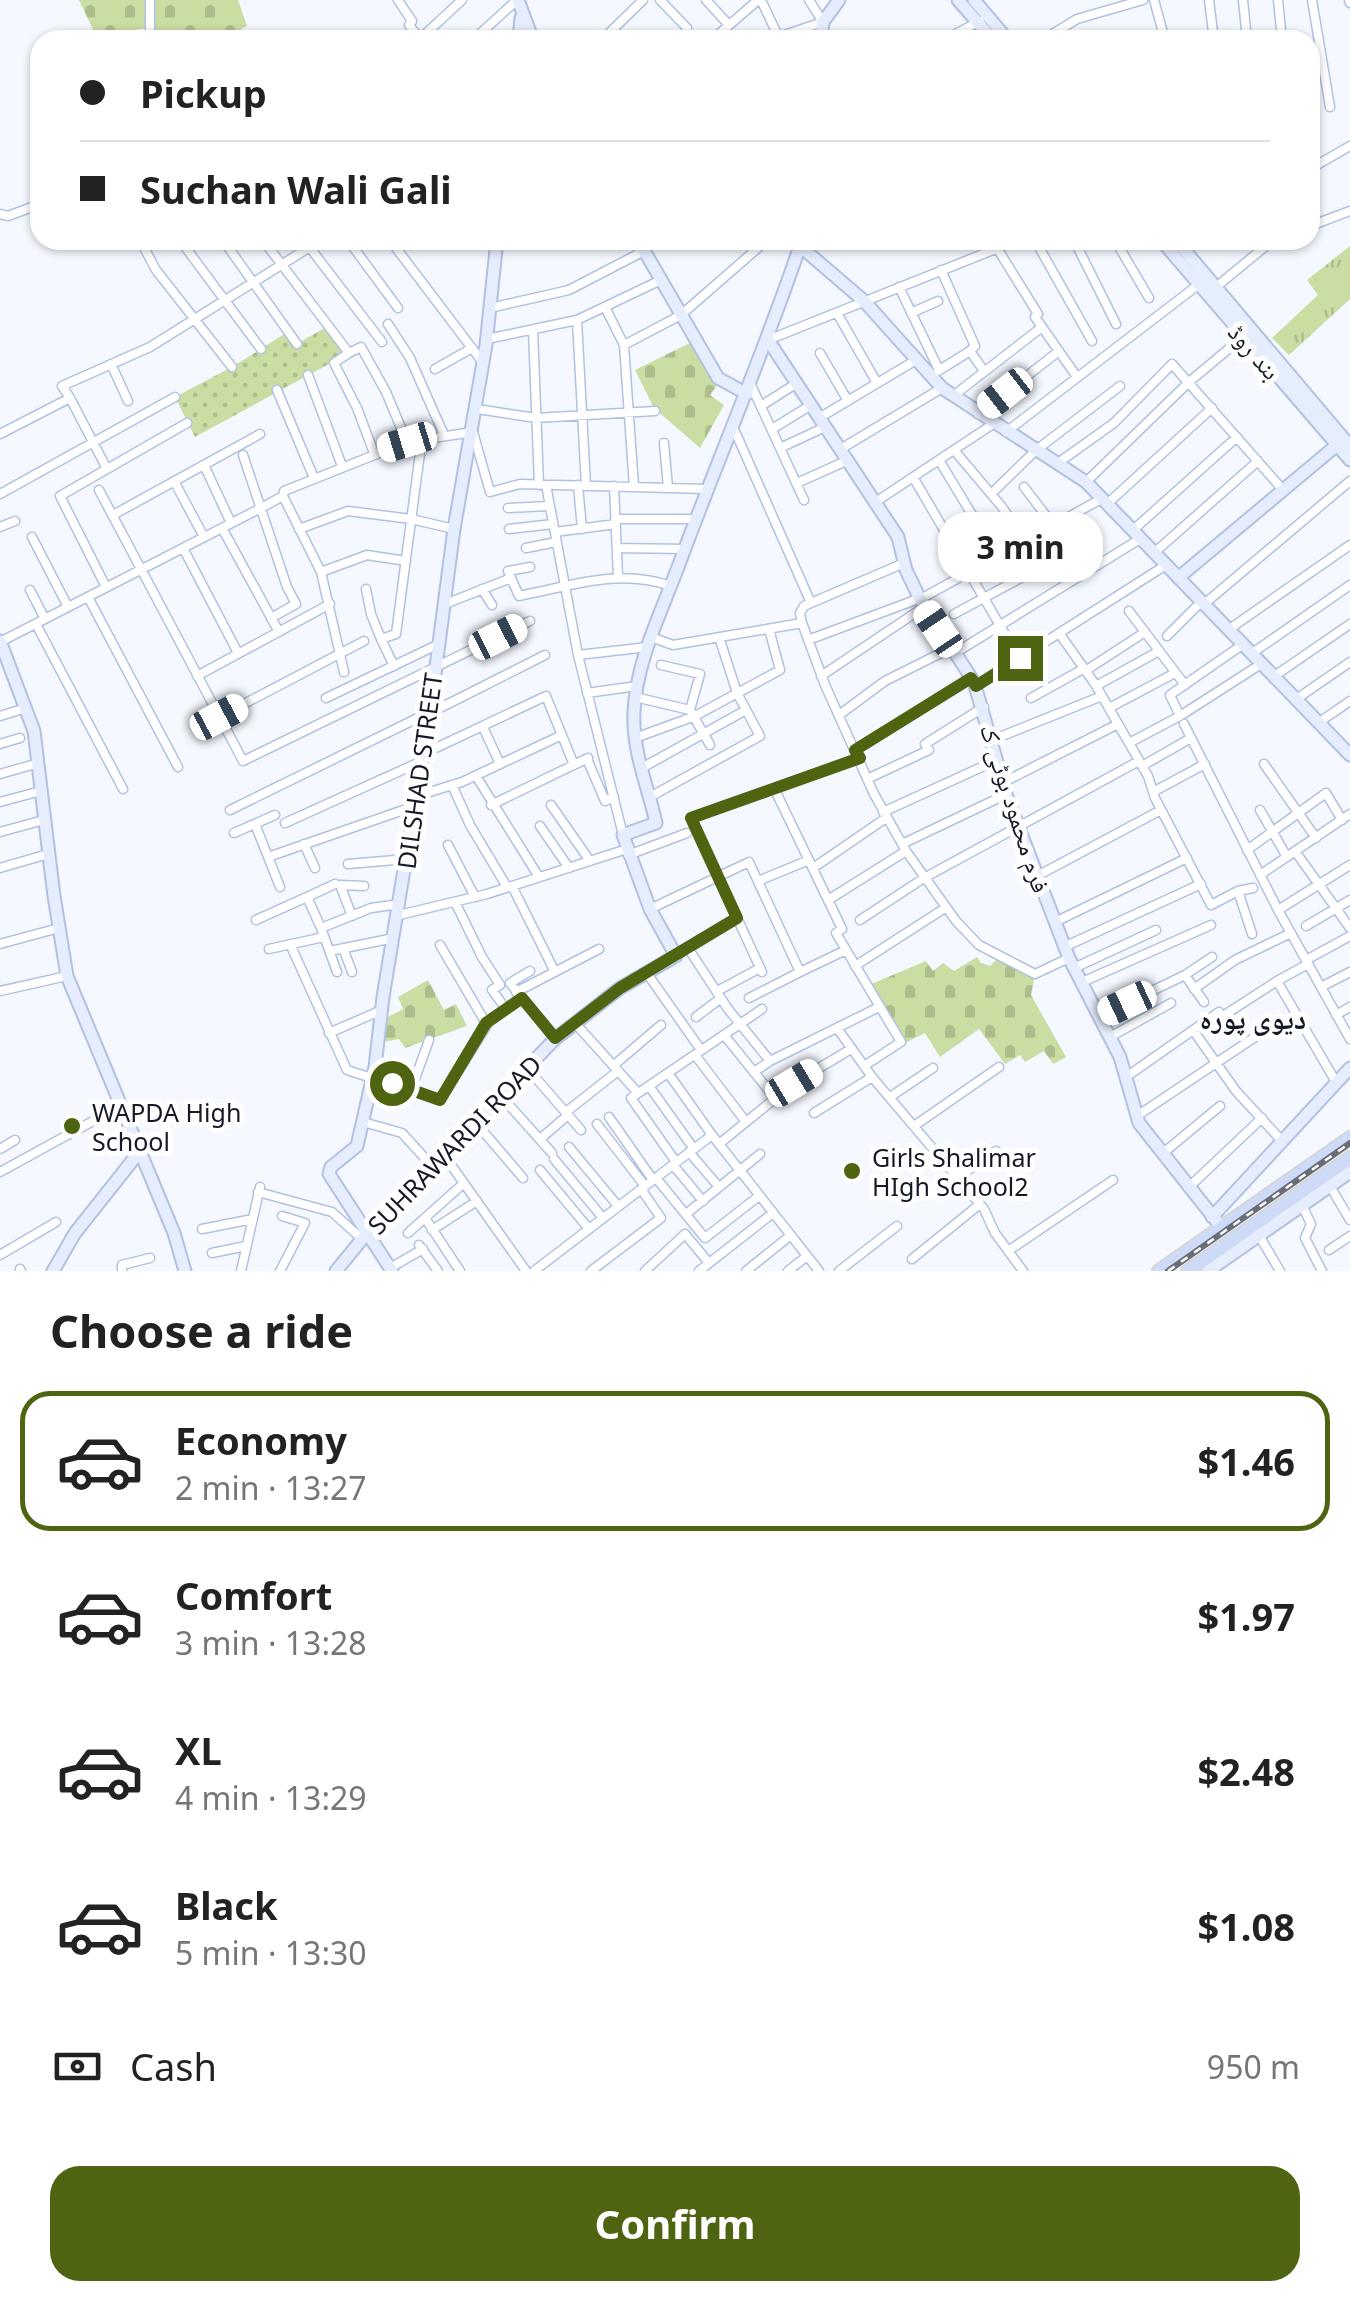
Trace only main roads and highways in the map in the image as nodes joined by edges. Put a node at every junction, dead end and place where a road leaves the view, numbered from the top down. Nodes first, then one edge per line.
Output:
1 (1350, 1134) edge
2 (1350, 1158) edge
3 (1160, 1271) edge
4 (1188, 1271) edge

1 - 3 main road
2 - 4 main road

